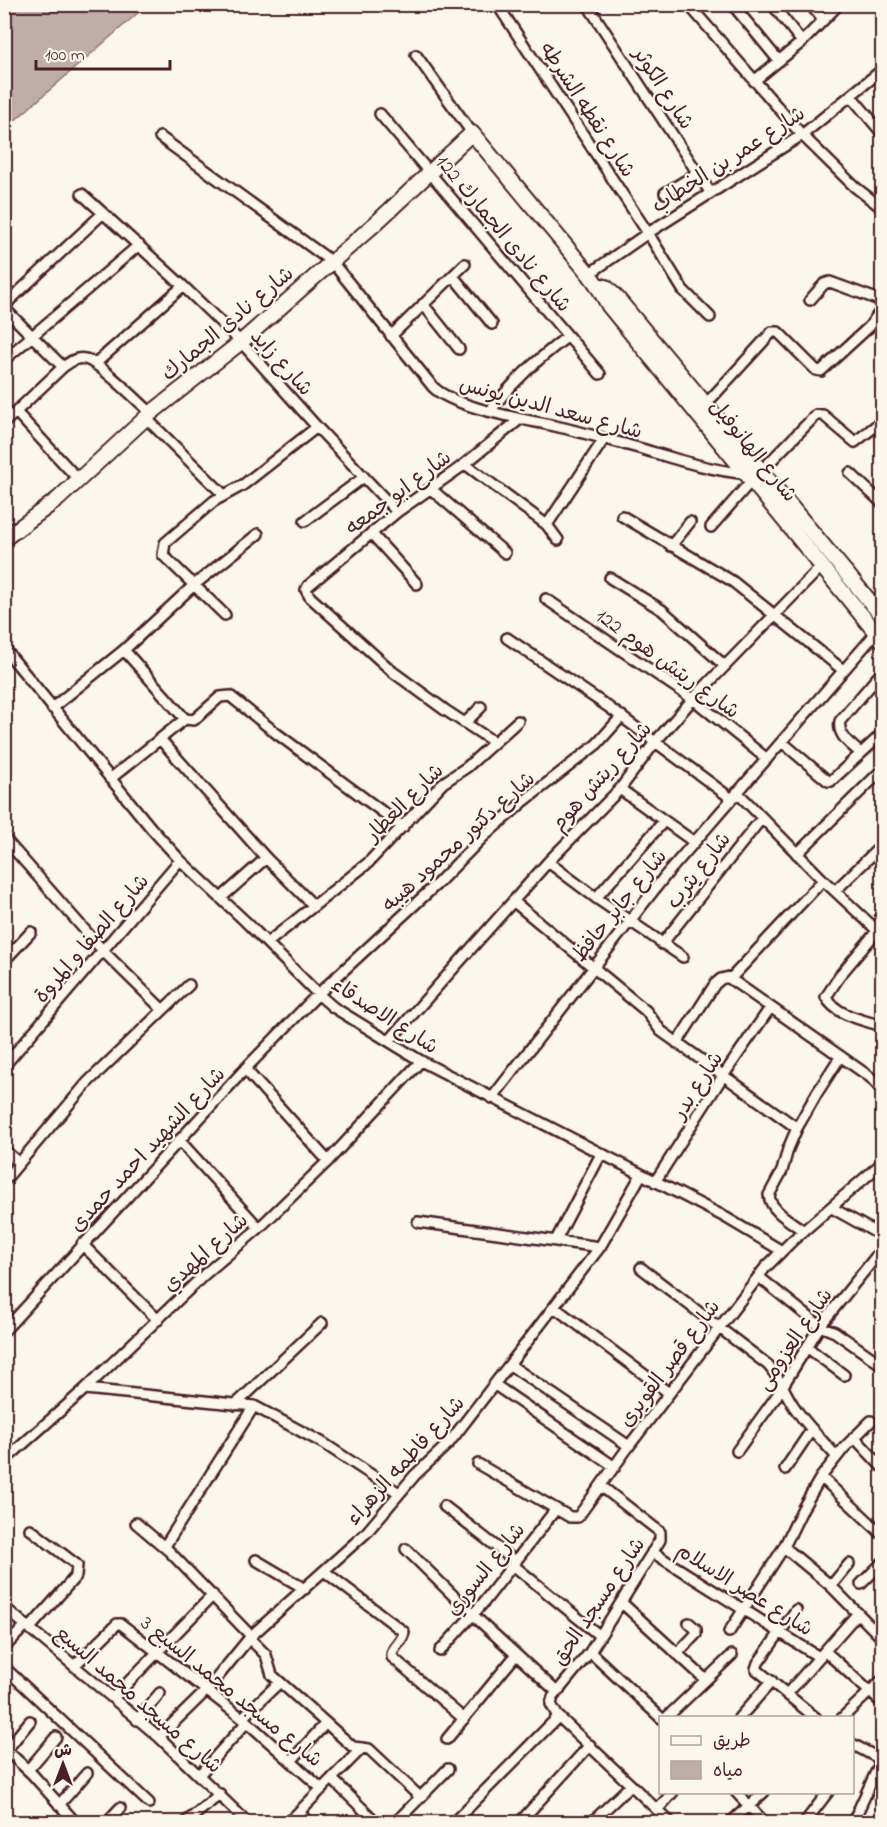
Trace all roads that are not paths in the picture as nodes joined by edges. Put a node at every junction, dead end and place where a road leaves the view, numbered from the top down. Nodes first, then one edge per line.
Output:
1 (497, 4) edge
2 (587, 4) edge
3 (688, 4) edge
4 (732, 4) edge
5 (772, 4) edge
6 (810, 4) edge
7 (839, 4) edge
8 (823, 20) junction
9 (801, 42) junction
10 (416, 56) dead end
11 (779, 61) junction
12 (882, 70) edge
13 (754, 81) junction
14 (851, 96) junction
15 (380, 114) dead end
16 (472, 133) junction
17 (882, 133) edge
18 (802, 135) junction
19 (160, 137) dead end
20 (430, 173) junction
21 (698, 173) junction
22 (710, 192) junction
23 (665, 193) dead end
24 (82, 194) dead end
25 (882, 208) edge
26 (99, 217) dead end
27 (648, 233) junction
28 (139, 245) junction
29 (332, 262) junction
30 (465, 264) dead end
31 (453, 276) junction
32 (593, 279) junction
33 (183, 286) junction
34 (810, 300) dead end
35 (882, 301) edge
36 (423, 304) junction
37 (882, 309) edge
38 (710, 317) dead end
39 (492, 324) dead end
40 (33, 336) junction
41 (391, 336) junction
42 (568, 336) junction
43 (241, 342) junction
44 (459, 349) dead end
45 (4, 360) edge
46 (95, 364) junction
47 (63, 368) junction
48 (600, 374) dead end
49 (706, 404) junction
50 (491, 410) junction
51 (16, 412) junction
52 (149, 415) junction
53 (520, 419) junction
54 (882, 421) edge
55 (4, 423) edge
56 (317, 427) junction
57 (604, 440) junction
58 (465, 464) junction
59 (762, 470) junction
60 (850, 472) dead end
61 (364, 477) junction
62 (749, 477) junction
63 (78, 479) junction
64 (430, 489) junction
65 (224, 495) junction
66 (882, 502) edge
67 (397, 512) junction
68 (622, 516) dead end
69 (305, 521) dead end
70 (690, 522) dead end
71 (547, 525) junction
72 (711, 527) dead end
73 (7, 533) edge
74 (371, 533) junction
75 (258, 534) dead end
76 (558, 540) dead end
77 (671, 546) junction
78 (505, 553) dead end
79 (821, 567) junction
80 (610, 578) dead end
81 (417, 584) dead end
82 (194, 585) junction
83 (546, 598) dead end
84 (881, 610) edge
85 (225, 615) dead end
86 (776, 615) junction
87 (879, 636) edge
88 (507, 638) dead end
89 (4, 648) edge
90 (124, 650) junction
91 (725, 666) junction
92 (843, 670) junction
93 (882, 672) edge
94 (693, 699) junction
95 (481, 707) dead end
96 (52, 708) junction
97 (622, 716) junction
98 (185, 719) junction
99 (518, 721) dead end
100 (465, 723) junction
101 (882, 734) edge
102 (160, 739) junction
103 (656, 741) junction
104 (494, 742) junction
105 (783, 742) junction
106 (860, 753) junction
107 (767, 759) junction
108 (878, 774) dead end
109 (110, 779) junction
110 (620, 789) junction
111 (735, 795) junction
112 (762, 818) junction
113 (664, 821) junction
114 (403, 827) junction
115 (4, 838) edge
116 (694, 842) junction
117 (882, 845) edge
118 (797, 854) junction
119 (266, 858) junction
120 (180, 860) junction
121 (548, 862) junction
122 (824, 880) junction
123 (835, 891) junction
124 (221, 898) junction
125 (596, 898) junction
126 (513, 901) junction
127 (314, 906) junction
128 (629, 922) junction
129 (31, 932) dead end
130 (880, 932) edge
131 (267, 943) junction
132 (662, 944) junction
133 (104, 952) junction
134 (683, 957) dead end
135 (4, 961) edge
136 (592, 968) junction
137 (729, 978) junction
138 (189, 985) dead end
139 (318, 994) junction
140 (771, 1008) junction
141 (163, 1010) junction
142 (882, 1026) edge
143 (389, 1041) junction
144 (677, 1043) junction
145 (840, 1057) junction
146 (421, 1061) junction
147 (4, 1066) edge
148 (245, 1069) junction
149 (723, 1076) junction
150 (882, 1090) edge
151 (492, 1098) junction
152 (797, 1128) junction
153 (179, 1140) junction
154 (4, 1150) edge
155 (601, 1154) junction
156 (328, 1161) junction
157 (19, 1162) junction
158 (882, 1162) edge
159 (641, 1175) junction
160 (4, 1181) edge
161 (655, 1182) junction
162 (832, 1208) junction
163 (418, 1222) dead end
164 (259, 1228) junction
165 (804, 1231) junction
166 (882, 1236) edge
167 (556, 1240) junction
168 (82, 1244) junction
169 (600, 1247) junction
170 (882, 1249) edge
171 (782, 1251) junction
172 (641, 1268) dead end
173 (759, 1277) junction
174 (554, 1307) junction
175 (158, 1320) junction
176 (322, 1323) dead end
177 (820, 1326) junction
178 (718, 1328) junction
179 (4, 1331) edge
180 (808, 1348) junction
181 (510, 1365) junction
182 (882, 1365) edge
183 (844, 1375) dead end
184 (783, 1384) junction
185 (495, 1385) junction
186 (85, 1389) junction
187 (669, 1393) junction
188 (234, 1405) junction
189 (254, 1406) junction
190 (871, 1421) dead end
191 (812, 1429) junction
192 (854, 1437) junction
193 (629, 1446) junction
194 (737, 1451) dead end
195 (837, 1457) junction
196 (4, 1461) edge
197 (478, 1464) dead end
198 (615, 1467) junction
199 (882, 1467) edge
200 (784, 1469) dead end
201 (821, 1477) junction
202 (601, 1486) junction
203 (399, 1493) junction
204 (444, 1506) dead end
205 (556, 1509) junction
206 (136, 1523) dead end
207 (30, 1529) dead end
208 (882, 1534) edge
209 (165, 1546) junction
210 (784, 1547) junction
211 (406, 1549) dead end
212 (652, 1552) junction
213 (256, 1560) dead end
214 (882, 1563) edge
215 (514, 1564) junction
216 (849, 1564) dead end
217 (324, 1571) junction
218 (861, 1584) dead end
219 (831, 1586) junction
220 (305, 1589) junction
221 (213, 1595) junction
222 (621, 1602) junction
223 (4, 1607) edge
224 (744, 1609) junction
225 (796, 1610) dead end
226 (858, 1613) junction
227 (472, 1614) junction
228 (689, 1623) dead end
229 (28, 1626) junction
230 (729, 1632) dead end
231 (780, 1632) junction
232 (600, 1636) junction
233 (250, 1637) junction
234 (882, 1638) edge
235 (4, 1648) edge
236 (440, 1651) dead end
237 (590, 1652) junction
238 (157, 1653) junction
239 (677, 1654) junction
240 (822, 1654) junction
241 (516, 1655) junction
242 (732, 1655) dead end
243 (74, 1666) junction
244 (4, 1667) edge
245 (706, 1680) junction
246 (882, 1680) edge
247 (772, 1681) junction
248 (280, 1682) junction
249 (207, 1690) junction
250 (557, 1692) junction
251 (870, 1692) junction
252 (160, 1693) dead end
253 (787, 1694) junction
254 (113, 1698) junction
255 (882, 1703) edge
256 (557, 1715) junction
257 (746, 1715) edge
258 (659, 1716) edge
259 (668, 1716) edge
260 (814, 1716) edge
261 (844, 1716) edge
262 (464, 1719) junction
263 (137, 1720) junction
264 (244, 1720) junction
265 (30, 1721) dead end
266 (326, 1723) junction
267 (56, 1737) dead end
268 (159, 1737) junction
269 (447, 1739) dead end
270 (590, 1745) junction
271 (854, 1745) edge
272 (362, 1748) junction
273 (5, 1750) edge
274 (882, 1759) edge
275 (291, 1761) junction
276 (448, 1769) dead end
277 (28, 1770) junction
278 (87, 1773) dead end
279 (199, 1775) junction
280 (332, 1779) junction
281 (631, 1785) junction
282 (322, 1789) junction
283 (220, 1794) junction
284 (672, 1794) edge
285 (738, 1794) edge
286 (762, 1794) edge
287 (826, 1794) edge
288 (420, 1797) junction
289 (149, 1803) dead end
290 (59, 1805) junction
291 (749, 1807) junction
292 (120, 1808) dead end
293 (300, 1812) junction
294 (659, 1812) junction
295 (75, 1822) edge
296 (107, 1822) edge
297 (187, 1822) edge
298 (247, 1822) edge
299 (289, 1822) edge
300 (307, 1822) edge
301 (376, 1822) edge
302 (396, 1822) edge
303 (454, 1822) edge
304 (520, 1822) edge
305 (592, 1822) edge
306 (654, 1822) edge
307 (670, 1822) edge
308 (731, 1822) edge
309 (764, 1822) edge
310 (805, 1822) edge
311 (853, 1822) edge

1 - 27 street, شارع نقطه الشرطه
2 - 21 street, شارع الكوثر
3 - 13 street
4 - 11 street
5 - 9 street
6 - 8 street
7 - 8 street
8 - 9 street
9 - 11 street
10 - 16 street, شارع الهانوفيل
11 - 13 street
12 - 14 street, شارع عمر بن الخطاب
13 - 18 street
14 - 17 street
14 - 18 street, شارع عمر بن الخطاب
15 - 20 street, شارع نادى الجمارك 122
16 - 20 street, شارع نادى الجمارك
16 - 32 street, شارع الهانوفيل
18 - 22 street, شارع عمر بن الخطاب
18 - 25 street
19 - 29 street, شارع سعد الدين يونس
20 - 29 street, شارع نادى الجمارك
20 - 42 street, شارع نادى الجمارك 122
21 - 22 street, شارع الكوثر
21 - 23 street
22 - 27 street, شارع عمر بن الخطاب
24 - 28 street, شارع زايد
26 - 40 street
27 - 32 street, شارع عمر بن الخطاب
27 - 38 street, شارع نقطه الشرطه
28 - 33 street, شارع زايد
28 - 40 street
29 - 41 street, شارع سعد الدين يونس
29 - 43 street, شارع نادى الجمارك
30 - 31 street
31 - 36 street
31 - 39 street
32 - 49 street, شارع الهانوفيل
32 - 62 street, شارع الهانوفيل
33 - 43 street, شارع زايد
33 - 46 street
34 - 35 street
36 - 41 street
36 - 44 street
37 - 49 street
40 - 45 street
40 - 47 street
41 - 50 street, شارع سعد الدين يونس
42 - 48 street, شارع نادى الجمارك 122
42 - 50 street
43 - 52 street, شارع نادى الجمارك
43 - 56 street, شارع زايد
46 - 47 street
46 - 52 street
47 - 51 street
49 - 59 street, شارع الهانوفيل
50 - 53 street, شارع سعد الدين يونس
51 - 55 street
51 - 63 street
52 - 63 street, شارع نادى الجمارك
52 - 65 street
53 - 57 street, شارع سعد الدين يونس
53 - 58 street, شارع ابو جمعه
54 - 59 street
56 - 61 street, شارع زايد
56 - 65 street
57 - 62 street, شارع سعد الدين يونس
57 - 71 street
58 - 64 street, شارع ابو جمعه
58 - 71 street
59 - 84 street, شارع الهانوفيل
60 - 66 street
61 - 67 street, شارع زايد
61 - 69 street
62 - 72 street
62 - 79 street, شارع الهانوفيل
63 - 73 street, شارع نادى الجمارك
64 - 67 street, شارع ابو جمعه
64 - 78 street
65 - 82 street
67 - 74 street, شارع ابو جمعه
68 - 77 street
70 - 77 street
71 - 76 street
74 - 81 street
74 - 100 street, شارع ابو جمعه
75 - 82 street
77 - 86 street
79 - 86 street, شارع ريتش هوم
79 - 87 street, شارع الهانوفيل
80 - 91 street
82 - 85 street
82 - 90 street
83 - 94 street, شارع ريتش هوم 122
86 - 91 street, شارع ريتش هوم
86 - 92 street
87 - 92 street, شارع جابر حافظ
88 - 97 street
89 - 96 street, شارع الاصدقاء
90 - 96 street
90 - 98 street
91 - 94 street, شارع ريتش هوم
92 - 105 street, شارع جابر حافظ
93 - 106 street
94 - 103 street, شارع ريتش هوم
94 - 107 street, شارع ريتش هوم 122
95 - 100 street
96 - 109 street, شارع الاصدقاء
97 - 103 street
97 - 139 street, شارع دكتور محمود هيبه
98 - 102 street
98 - 114 street
99 - 104 street, شارع العطار
100 - 104 street
101 - 106 street
102 - 109 street
102 - 119 street
103 - 110 street, شارع ريتش هوم
103 - 111 street
104 - 114 street, شارع العطار
105 - 106 street
105 - 107 street, شارع جابر حافظ
107 - 111 street, شارع جابر حافظ
108 - 118 street
109 - 120 street, شارع الاصدقاء
110 - 113 street
110 - 121 street, شارع ريتش هوم
111 - 112 street
111 - 116 street, شارع جابر حافظ
112 - 118 street
112 - 132 street, شارع يثرب
113 - 116 street
113 - 125 street
114 - 127 street, شارع العطار
115 - 133 street
116 - 128 street, شارع جابر حافظ
117 - 123 street
118 - 122 street
119 - 124 street
119 - 127 street
120 - 124 street, شارع الاصدقاء
120 - 133 street, شارع الصفا و المروة
121 - 125 street
121 - 126 street, شارع ريتش هوم
122 - 123 street
122 - 137 street
123 - 130 street
124 - 131 street, شارع الاصدقاء
125 - 128 street
126 - 136 street
126 - 143 street, شارع ريتش هوم
127 - 131 street, شارع العطار
128 - 132 street
128 - 136 street, شارع جابر حافظ
129 - 135 street
130 - 142 street
131 - 139 street, شارع الاصدقاء
132 - 134 street
133 - 141 street
133 - 147 street, شارع الصفا و المروة
136 - 144 street
136 - 151 street, شارع جابر حافظ
137 - 140 street
137 - 144 street
138 - 141 street
139 - 143 street, شارع الاصدقاء
139 - 148 street, شارع الشهيد احمد حمدى
140 - 145 street
140 - 149 street, شارع بدر
141 - 157 street
143 - 146 street, شارع الاصدقاء
144 - 149 street
145 - 150 street
145 - 152 street
146 - 151 street, شارع الاصدقاء
146 - 156 street, شارع المهدي
148 - 153 street, شارع الشهيد احمد حمدى
148 - 156 street
149 - 152 street
149 - 161 street, شارع بدر
151 - 155 street, شارع الاصدقاء
152 - 165 street
153 - 164 street
153 - 168 street, شارع الشهيد احمد حمدى
154 - 157 street
155 - 159 street, شارع الاصدقاء
155 - 167 street
156 - 164 street, شارع المهدي
157 - 160 street
158 - 162 street, شارع قصر القويرى
159 - 161 street, شارع الاصدقاء
159 - 169 street, شارع فاطمه الزهراء
161 - 171 street, شارع الاصدقاء
162 - 165 street, شارع قصر القويرى
162 - 166 street
163 - 167 street
164 - 175 street, شارع المهدي
165 - 171 street, شارع قصر القويرى
167 - 169 street
168 - 175 street
168 - 179 street, شارع الشهيد احمد حمدى
169 - 174 street, شارع فاطمه الزهراء
170 - 177 street, شارع العزومى
171 - 173 street, شارع قصر القويرى
172 - 178 street
173 - 177 street
173 - 178 street, شارع قصر القويرى
174 - 181 street, شارع فاطمه الزهراء
174 - 187 street
175 - 186 street, شارع المهدي
176 - 188 street
177 - 180 street, شارع العزومى
177 - 182 street
178 - 184 street
178 - 187 street, شارع قصر القويرى
180 - 183 street
180 - 184 street, شارع العزومى
181 - 185 street, شارع فاطمه الزهراء
181 - 193 street
184 - 191 street
184 - 194 street, شارع العزومى
185 - 198 street
185 - 203 street, شارع فاطمه الزهراء
186 - 188 street
186 - 196 street, شارع المهدي
187 - 193 street, شارع قصر القويرى
188 - 189 street
189 - 203 street
189 - 209 street
190 - 192 street
191 - 195 street
191 - 200 street
192 - 195 street
192 - 199 street
193 - 198 street, شارع قصر القويرى
195 - 201 street
197 - 205 street, شارع قصر القويرى
198 - 202 street, شارع قصر القويرى
201 - 208 street
201 - 210 street
202 - 205 street, شارع قصر القويرى
202 - 212 street, شارع مسجد الحق
203 - 217 street, شارع فاطمه الزهراء
204 - 215 street
205 - 215 street, شارع السوري
206 - 209 street
207 - 229 street
209 - 221 street
210 - 219 street
210 - 224 street
211 - 227 street
212 - 222 street, شارع مسجد الحق
212 - 224 street, شارع عصر الاسلام
213 - 220 street
214 - 218 street
215 - 227 street, شارع السوري
215 - 232 street
216 - 219 street
217 - 220 street, شارع فاطمه الزهراء
217 - 262 street
219 - 226 street
220 - 233 street, شارع فاطمه الزهراء
221 - 233 street
221 - 238 street
222 - 232 street, شارع مسجد الحق
222 - 239 street
223 - 229 street, شارع مسجد محمد السبع
224 - 230 street
224 - 231 street, شارع عصر الاسلام
225 - 231 street
226 - 234 street
226 - 240 street
227 - 236 street, شارع السوري
227 - 241 street
228 - 239 street
229 - 235 street
229 - 243 street, شارع مسجد محمد السبع
231 - 240 street, شارع عصر الاسلام
231 - 247 street
232 - 237 street, شارع مسجد الحق
233 - 248 street
233 - 249 street, شارع فاطمه الزهراء
237 - 250 street, شارع مسجد الحق
237 - 258 street
238 - 243 street, شارع مسجد محمد السبع 3
238 - 249 street, شارع مسجد محمد السبع 3
238 - 254 street
239 - 245 street
240 - 251 street, شارع عصر الاسلام
240 - 253 street
241 - 250 street
241 - 262 street
242 - 245 street
243 - 254 street, شارع مسجد محمد السبع
244 - 289 street
245 - 259 street
246 - 251 street
247 - 253 street
247 - 257 street
248 - 264 street
248 - 266 street
249 - 264 street, شارع مسجد محمد السبع 3
249 - 268 street, شارع فاطمه الزهراء
250 - 256 street, شارع مسجد الحق
251 - 255 street, شارع عصر الاسلام
251 - 261 street
252 - 263 street
253 - 260 street
254 - 263 street, شارع مسجد محمد السبع
256 - 270 street
256 - 303 street
262 - 269 street
263 - 268 street, شارع مسجد محمد السبع
264 - 275 street, شارع مسجد محمد السبع 3
264 - 279 street
265 - 273 street
266 - 272 street
266 - 275 street
267 - 277 street
268 - 279 street, شارع مسجد محمد السبع
270 - 281 street
270 - 304 street
271 - 274 street
272 - 280 street
272 - 288 street
273 - 277 street
274 - 311 street
275 - 282 street, شارع مسجد محمد السبع 3
276 - 288 street
277 - 290 street
278 - 290 street
279 - 283 street, شارع مسجد محمد السبع
280 - 282 street
280 - 301 street
281 - 294 street
281 - 305 street
282 - 293 street
283 - 297 street
283 - 298 street, شارع مسجد محمد السبع
284 - 294 street
285 - 291 street
286 - 291 street
287 - 310 street
288 - 302 street
290 - 295 street
291 - 308 street
291 - 309 street
292 - 296 street
293 - 299 street
293 - 300 street
294 - 306 street
294 - 307 street

